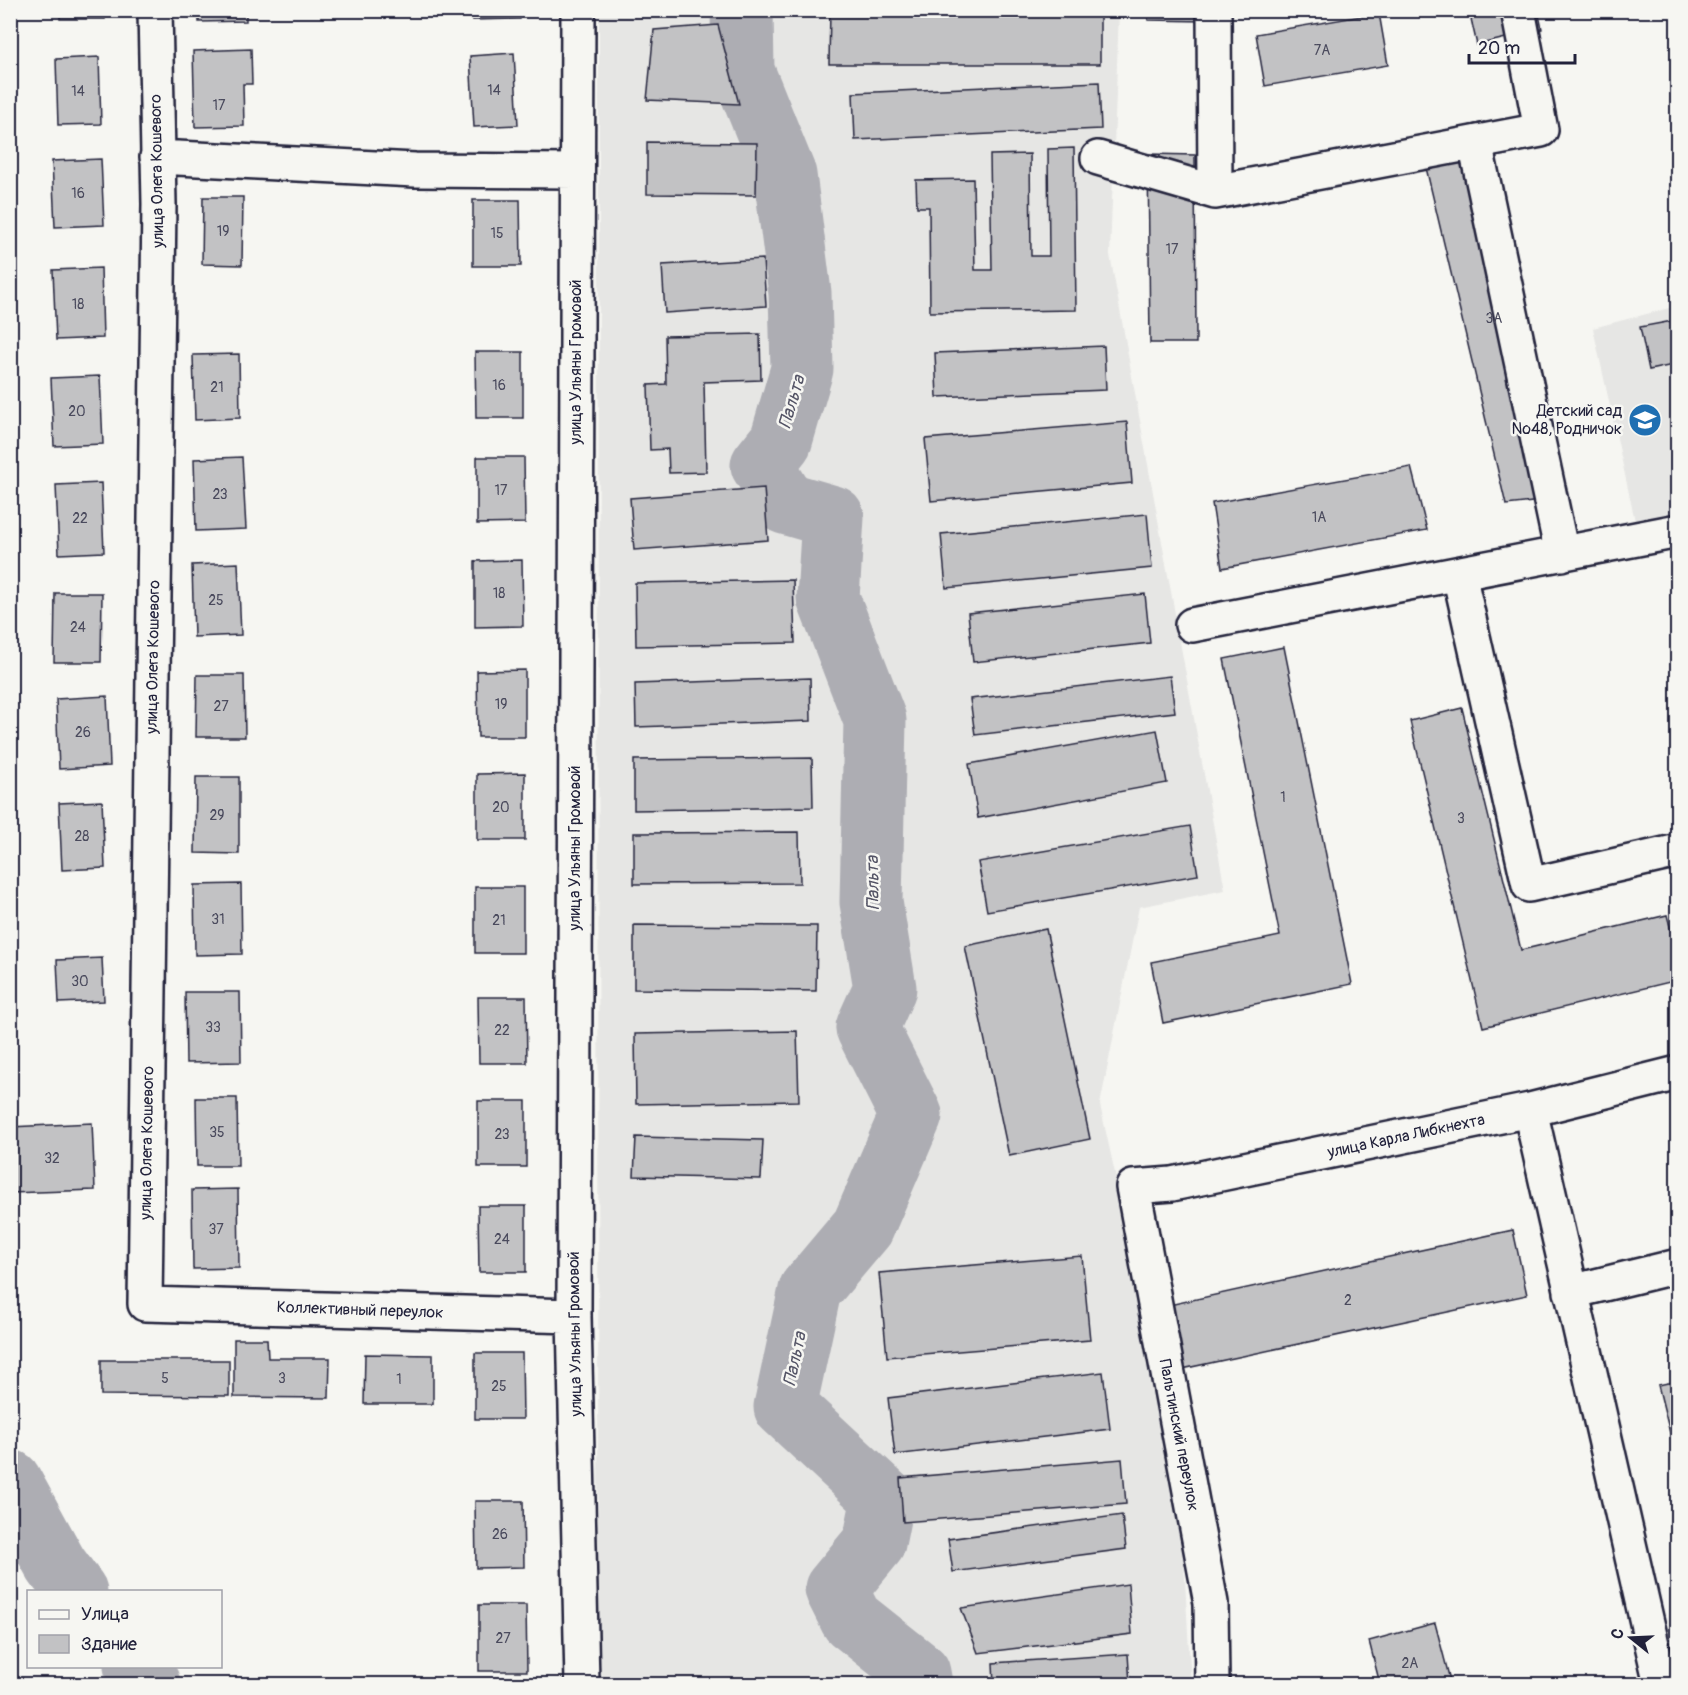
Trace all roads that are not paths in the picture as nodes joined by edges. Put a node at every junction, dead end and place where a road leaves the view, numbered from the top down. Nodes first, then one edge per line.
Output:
1 (155, 10) edge
2 (578, 10) edge
3 (1214, 10) edge
4 (1518, 10) edge
5 (1475, 143) junction
6 (157, 157) junction
7 (1098, 158) dead end
8 (577, 171) junction
9 (1215, 192) junction
10 (1677, 531) edge
11 (1562, 554) junction
12 (1459, 573) junction
13 (1192, 625) dead end
14 (1677, 851) edge
15 (1677, 1073) edge
16 (1530, 1110) junction
17 (1133, 1187) joint
18 (1677, 1266) edge
19 (1571, 1292) junction
20 (145, 1304) joint
21 (574, 1316) junction
22 (582, 1684) edge
23 (1212, 1684) edge
24 (1661, 1684) edge

1 - 6 street, улица Олега Кошевого
2 - 8 street, улица Ульяны Громовой
3 - 9 street
4 - 5 street
5 - 9 street
5 - 11 street
6 - 8 street
6 - 20 street, улица Олега Кошевого
7 - 9 street
8 - 21 street, улица Ульяны Громовой
10 - 11 street
11 - 12 street
12 - 13 street
12 - 14 street
15 - 16 street, улица Карла Либкнехта
16 - 17 street, улица Карла Либкнехта
16 - 19 street
17 - 23 street, Пальтинский переулок
18 - 19 street
19 - 24 street
20 - 21 street, Коллективный переулок
21 - 22 street, улица Ульяны Громовой

